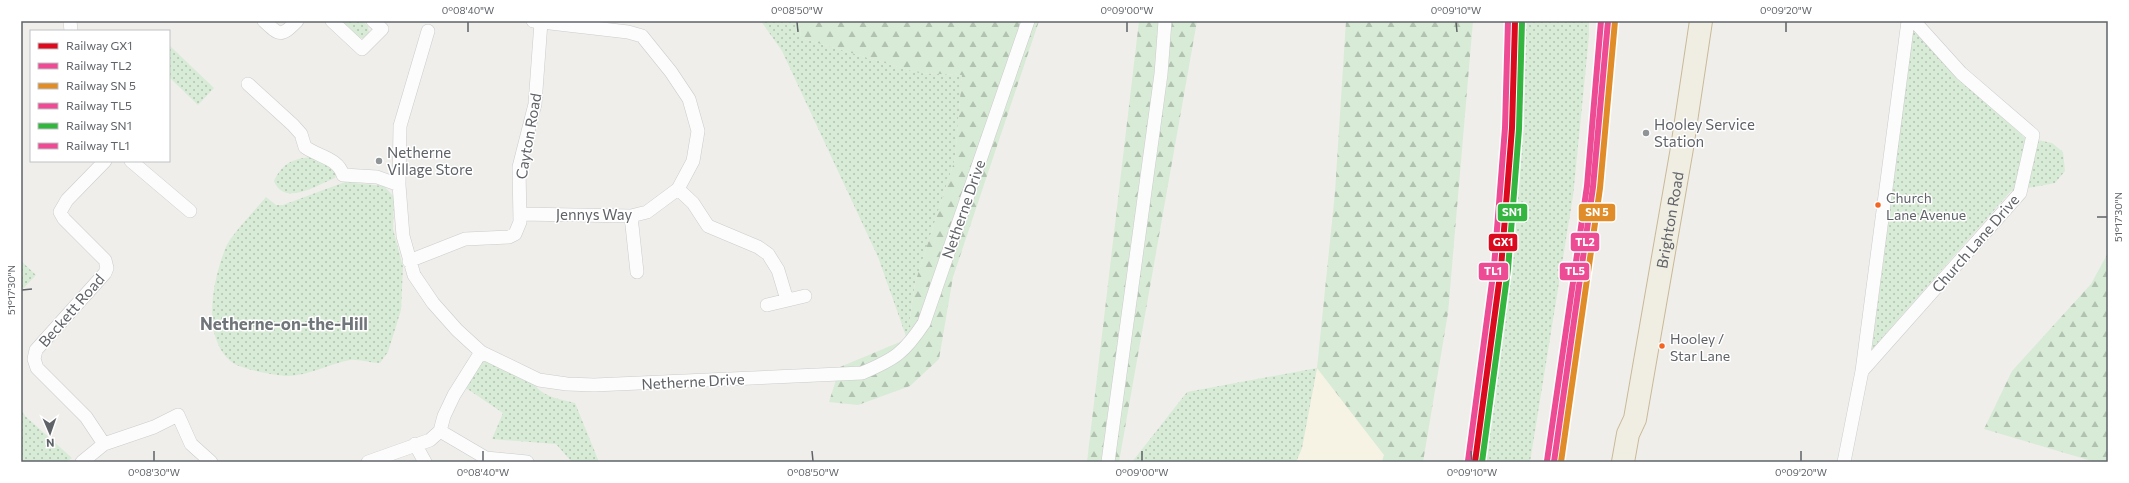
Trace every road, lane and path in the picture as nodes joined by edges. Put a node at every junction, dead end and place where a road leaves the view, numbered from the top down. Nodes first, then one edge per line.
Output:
1 (264, 21) edge
2 (297, 21) edge
3 (332, 21) edge
4 (373, 21) edge
5 (537, 21) edge
6 (1028, 21) edge
7 (1165, 21) edge
8 (1701, 21) edge
9 (1908, 21) edge
10 (1914, 21) edge
11 (573, 24) edge
12 (428, 31) dead end
13 (248, 84) dead end
14 (104, 162) edge
15 (131, 162) edge
16 (399, 185) junction
17 (678, 189) junction
18 (190, 210) dead end
19 (520, 214) junction
20 (631, 216) junction
21 (409, 261) junction
22 (637, 272) dead end
23 (805, 296) dead end
24 (787, 300) junction
25 (767, 305) dead end
26 (481, 352) junction
27 (1862, 371) junction
28 (1635, 419) junction
29 (440, 431) junction
30 (104, 444) junction
31 (415, 444) junction
32 (82, 462) edge
33 (211, 462) edge
34 (368, 462) edge
35 (425, 462) edge
36 (527, 462) edge
37 (1108, 462) edge
38 (1623, 462) edge
39 (1636, 462) edge
40 (1844, 462) edge

1 - 2 street
3 - 4 street
5 - 11 street, Jennys Way
5 - 19 street, Cayton Road
6 - 26 street, Netherne Drive
7 - 37 street
8 - 28 highway, Brighton Road
9 - 27 street
10 - 27 street, Church Lane Drive
11 - 17 street, Jennys Way
12 - 16 street, Netherne Drive
13 - 16 street
14 - 30 street, Beckett Road
15 - 18 street
16 - 21 street, Netherne Drive
17 - 20 street, Jennys Way
17 - 24 street
19 - 20 street, Jennys Way
19 - 21 street, Cayton Road
20 - 22 street
21 - 26 street, Netherne Drive
23 - 24 street
24 - 25 street
26 - 29 street
27 - 40 street
28 - 38 highway, Brighton Road
28 - 39 highway, Brighton Road
29 - 31 street
29 - 36 street
30 - 32 street
30 - 33 street
31 - 34 street
31 - 35 street

